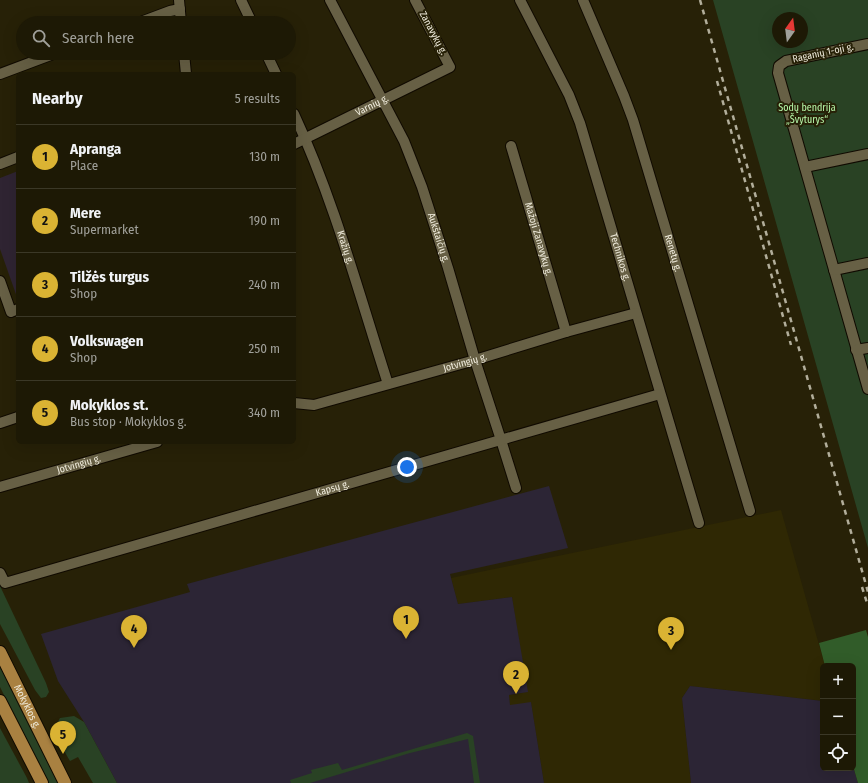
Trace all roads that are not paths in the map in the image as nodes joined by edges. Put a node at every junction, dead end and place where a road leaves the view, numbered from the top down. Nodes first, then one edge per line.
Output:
1 (241, 0) edge
2 (330, 0) edge
3 (415, 0) edge
4 (520, 0) edge
5 (583, 0) edge
6 (179, 5) edge
7 (157, 16) edge
8 (180, 16) edge
9 (249, 16) edge
10 (868, 44) edge
11 (37, 60) edge
12 (185, 60) edge
13 (269, 60) edge
14 (450, 66) joint
15 (186, 72) edge
16 (275, 72) edge
17 (0, 74) edge
18 (382, 99) junction
19 (296, 118) edge
20 (306, 138) junction
21 (296, 143) edge
22 (511, 146) dead end
23 (868, 154) edge
24 (16, 158) edge
25 (0, 164) edge
26 (805, 167) junction
27 (868, 263) edge
28 (834, 270) junction
29 (0, 281) edge
30 (14, 311) edge
31 (636, 313) junction
32 (566, 332) junction
33 (868, 348) edge
34 (856, 350) junction
35 (475, 360) junction
36 (388, 384) junction
37 (868, 389) edge
38 (660, 394) junction
39 (296, 400) edge
40 (16, 418) edge
41 (0, 423) edge
42 (501, 440) junction
43 (151, 444) edge
44 (0, 487) edge
45 (516, 488) dead end
46 (750, 511) dead end
47 (699, 522) dead end
48 (0, 573) edge
49 (0, 652) edge
50 (0, 701) edge
51 (42, 783) edge
52 (65, 783) edge

1 - 9 street
2 - 18 street, Aukštaičių g.
3 - 14 street, Zanavykų g.
4 - 31 street, Technikos g.
5 - 46 street, Renetų g.
6 - 7 street
6 - 8 street
10 - 26 street, Raganių 1-oji g.
11 - 17 street
12 - 15 street
13 - 16 street
14 - 18 street, Varnių g.
18 - 20 street, Varnių g.
18 - 35 street, Aukštaičių g.
19 - 20 street, Kražių g.
20 - 21 street, Varnių g.
20 - 36 street, Kražių g.
22 - 32 street, Mažoji Zanavykų g.
23 - 26 street
24 - 25 street
26 - 28 street
27 - 28 street
28 - 34 street
29 - 30 street
31 - 32 street, Jotvingių g.
31 - 38 street, Technikos g.
32 - 35 street, Jotvingių g.
33 - 34 street
34 - 37 street
35 - 36 street, Jotvingių g.
35 - 42 street, Aukštaičių g.
36 - 39 street, Jotvingių g.
38 - 42 street, Kapsų g.
38 - 47 street, Technikos g.
40 - 41 street
42 - 45 street, Aukštaičių g.
42 - 48 street, Kapsų g.
43 - 44 street, Jotvingių g.
49 - 52 main road, Mokyklos g.
50 - 51 main road, Mokyklos g.

